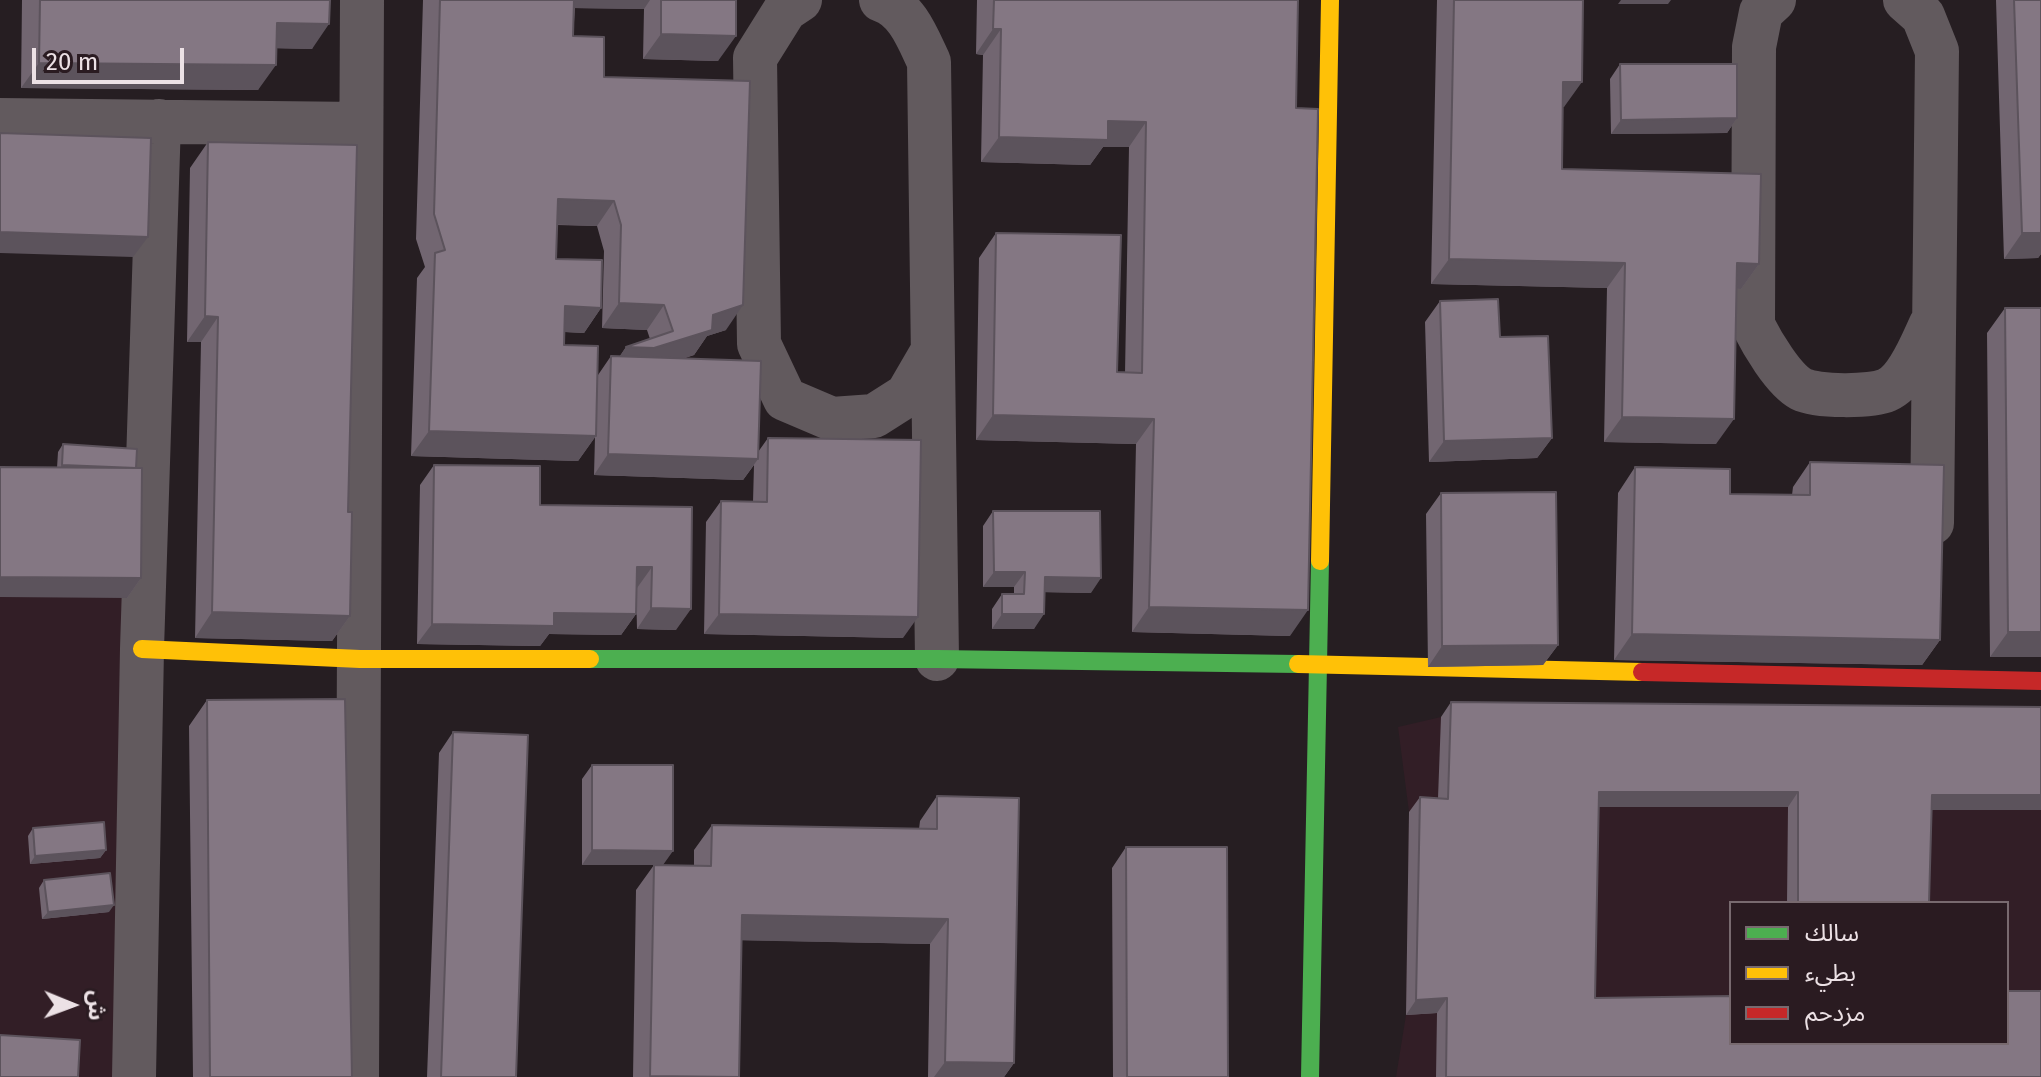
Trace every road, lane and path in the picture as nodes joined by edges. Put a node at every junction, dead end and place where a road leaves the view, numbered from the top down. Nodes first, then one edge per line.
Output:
1 (362, 0) edge
2 (755, 0) edge
3 (800, 0) edge
4 (881, 0) edge
5 (1330, 0) edge
6 (1754, 0) edge
7 (1774, 0) edge
8 (1905, 0) edge
9 (1754, 47) junction
10 (755, 58) junction
11 (0, 120) edge
12 (159, 121) junction
13 (360, 124) junction
14 (1934, 318) junction
15 (932, 352) junction
16 (1932, 569) edge
17 (142, 649) junction
18 (360, 659) junction
19 (937, 659) junction
20 (1318, 664) junction
21 (2041, 681) edge
22 (134, 1077) edge
23 (357, 1077) edge
24 (1310, 1077) edge

1 - 13 street
2 - 10 street
3 - 10 street
4 - 15 street
5 - 20 street
6 - 9 street
7 - 9 street
8 - 14 street
9 - 14 street
10 - 15 street
11 - 12 street
12 - 13 street
12 - 17 street
13 - 18 street
14 - 16 street
15 - 19 street
17 - 18 street
17 - 22 street
18 - 19 street
18 - 23 street
19 - 20 street
20 - 21 street
20 - 24 street

